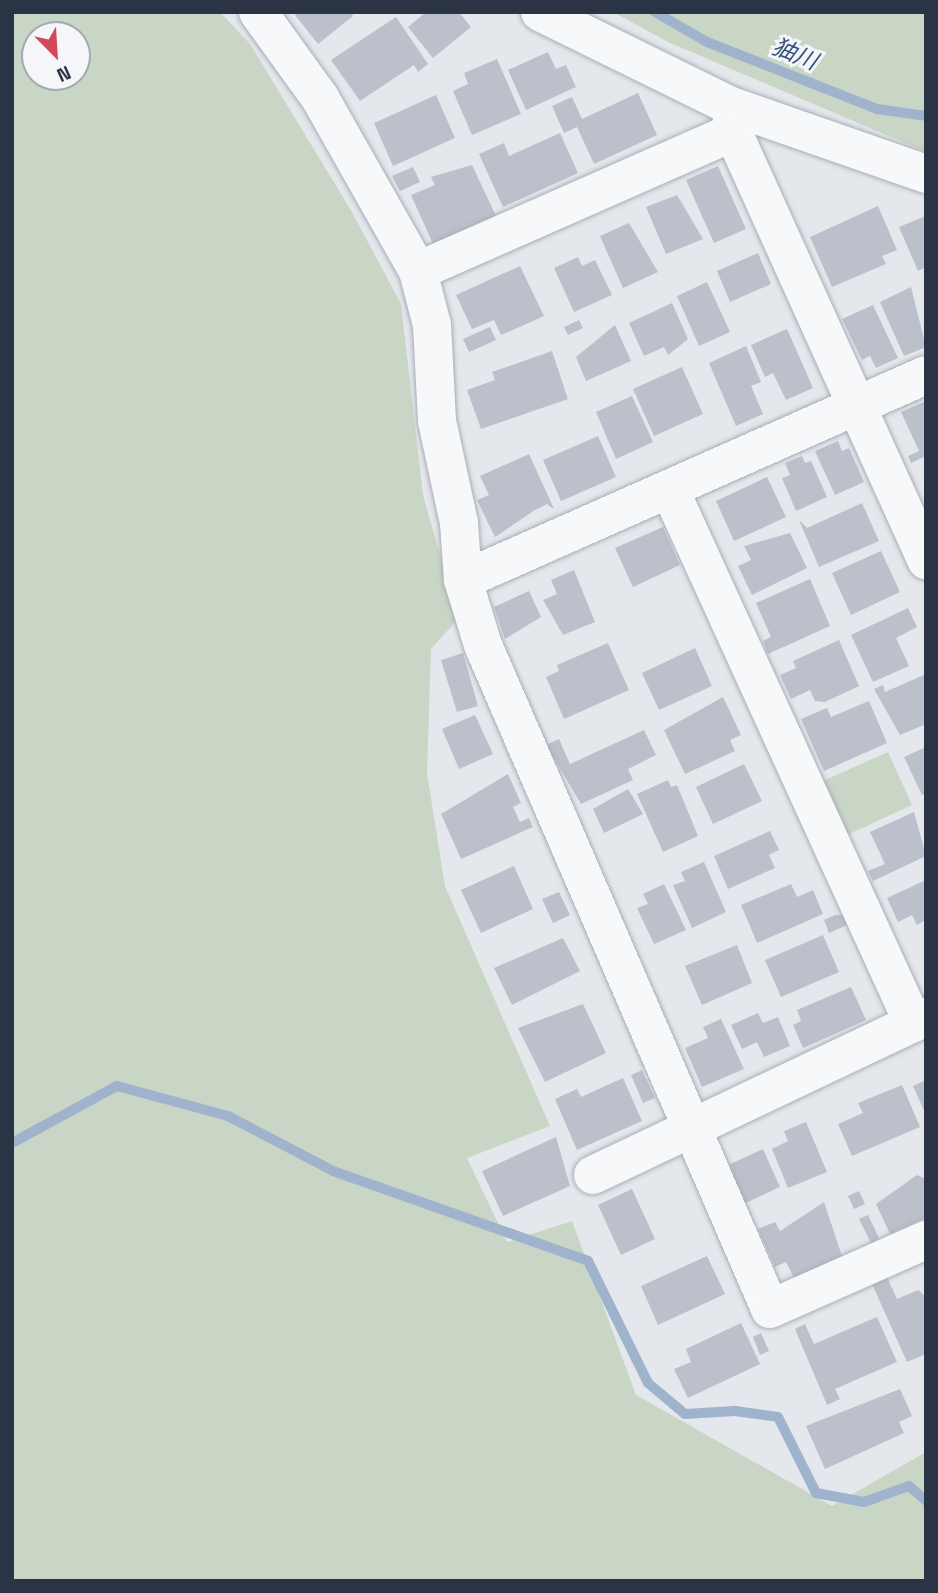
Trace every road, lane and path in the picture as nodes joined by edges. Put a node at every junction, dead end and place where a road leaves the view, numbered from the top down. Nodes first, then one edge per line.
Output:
1 (258, 12) edge
2 (540, 12) edge
3 (732, 119) junction
4 (926, 174) edge
5 (418, 271) junction
6 (926, 375) edge
7 (856, 407) junction
8 (670, 490) junction
9 (926, 560) edge
10 (463, 580) junction
11 (919, 1020) edge
12 (689, 1127) junction
13 (593, 1175) dead end
14 (926, 1240) edge

1 - 5 street
2 - 3 street
3 - 4 street
3 - 5 street
3 - 7 street
5 - 10 street
6 - 7 street
7 - 8 street
7 - 9 street
8 - 10 street
8 - 11 street
10 - 12 street
11 - 12 street
12 - 13 street
12 - 14 street

